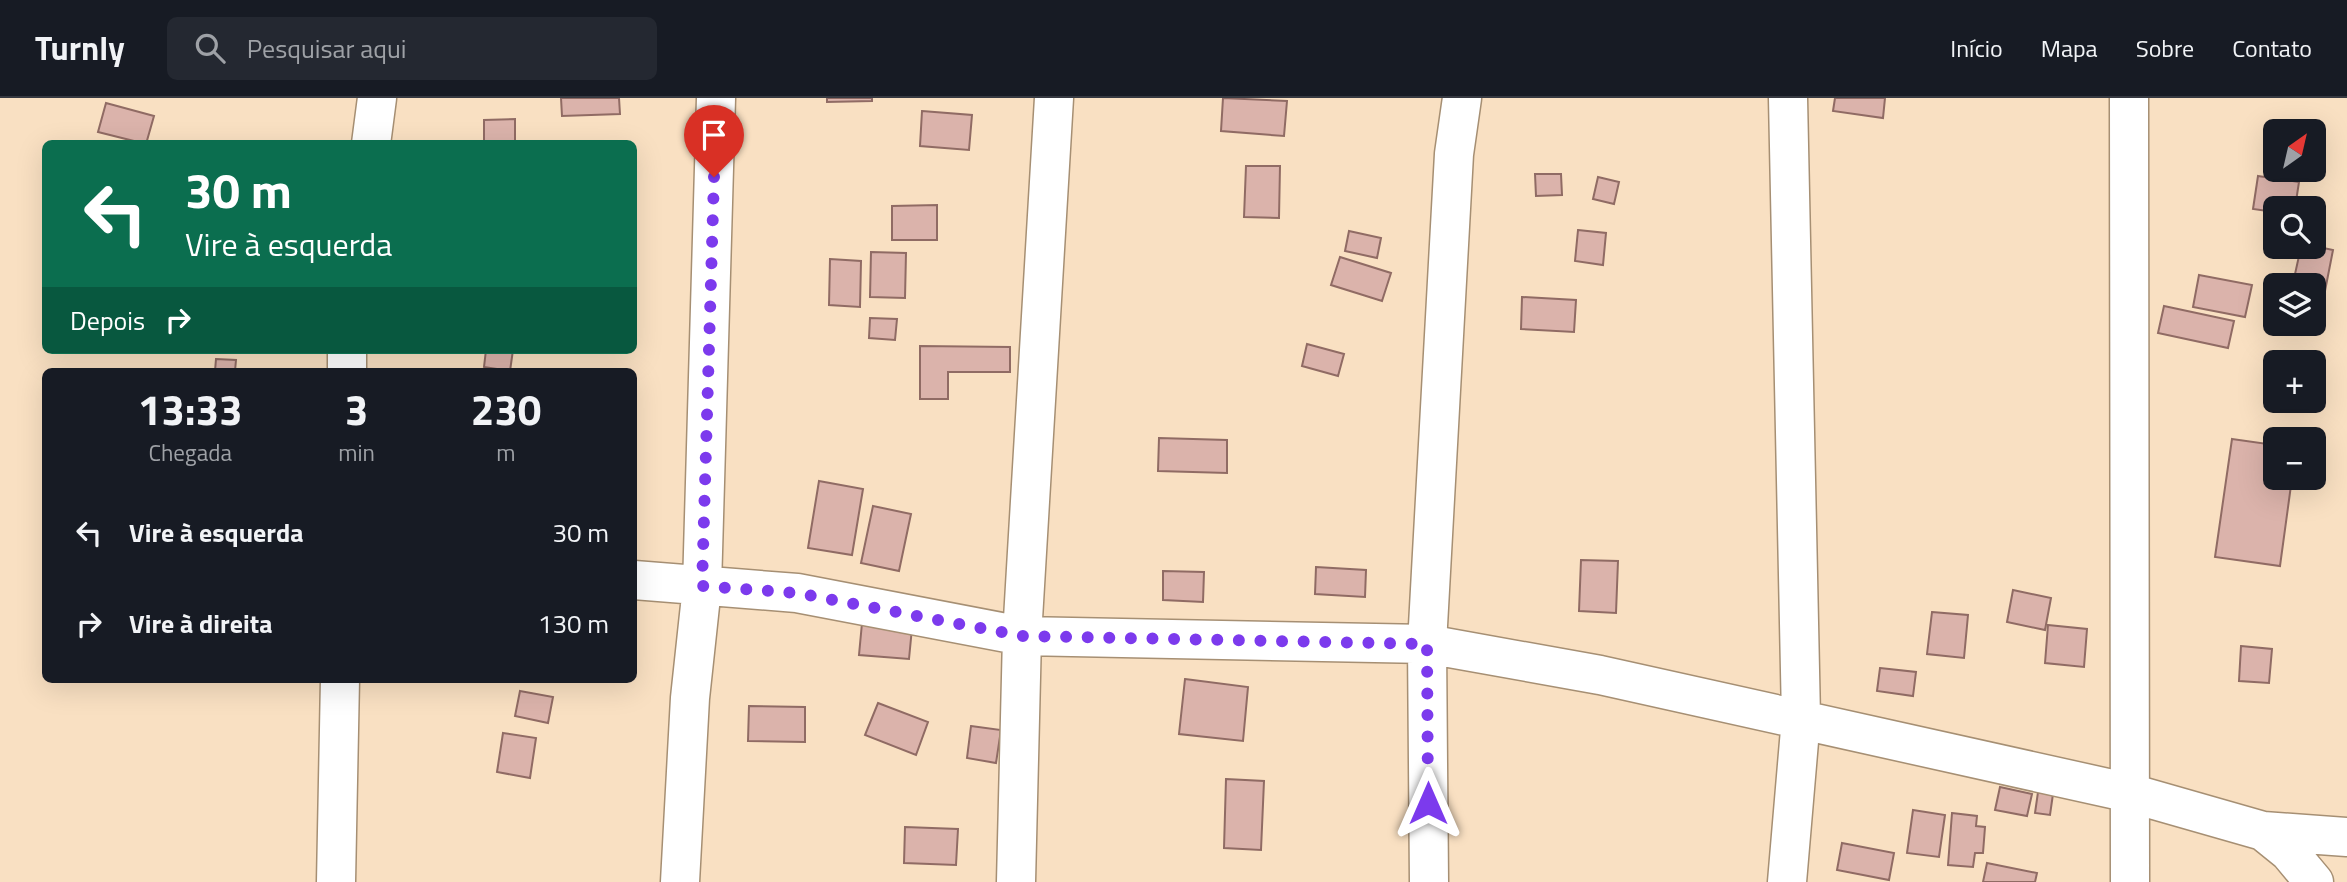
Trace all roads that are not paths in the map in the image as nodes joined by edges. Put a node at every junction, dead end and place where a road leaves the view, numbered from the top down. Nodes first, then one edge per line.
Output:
1 (377, 98) edge
2 (716, 98) edge
3 (1054, 98) edge
4 (1462, 98) edge
5 (1788, 98) edge
6 (2129, 98) edge
7 (372, 140) edge
8 (637, 580) edge
9 (702, 586) junction
10 (1022, 636) junction
11 (1427, 644) junction
12 (340, 683) edge
13 (1801, 718) junction
14 (2130, 793) junction
15 (2263, 831) junction
16 (2347, 837) edge
17 (336, 882) edge
18 (680, 882) edge
19 (1016, 882) edge
20 (1429, 882) edge
21 (1787, 882) edge
22 (2130, 882) edge
23 (2314, 882) edge

1 - 7 street
2 - 9 street
3 - 10 street
4 - 11 street
5 - 13 street
6 - 14 street
8 - 9 street
9 - 10 street
9 - 18 street
10 - 11 street
10 - 19 street
11 - 13 street
11 - 20 street
12 - 17 street
13 - 14 street
13 - 21 street
14 - 15 street
14 - 22 street
15 - 16 street
15 - 23 street

